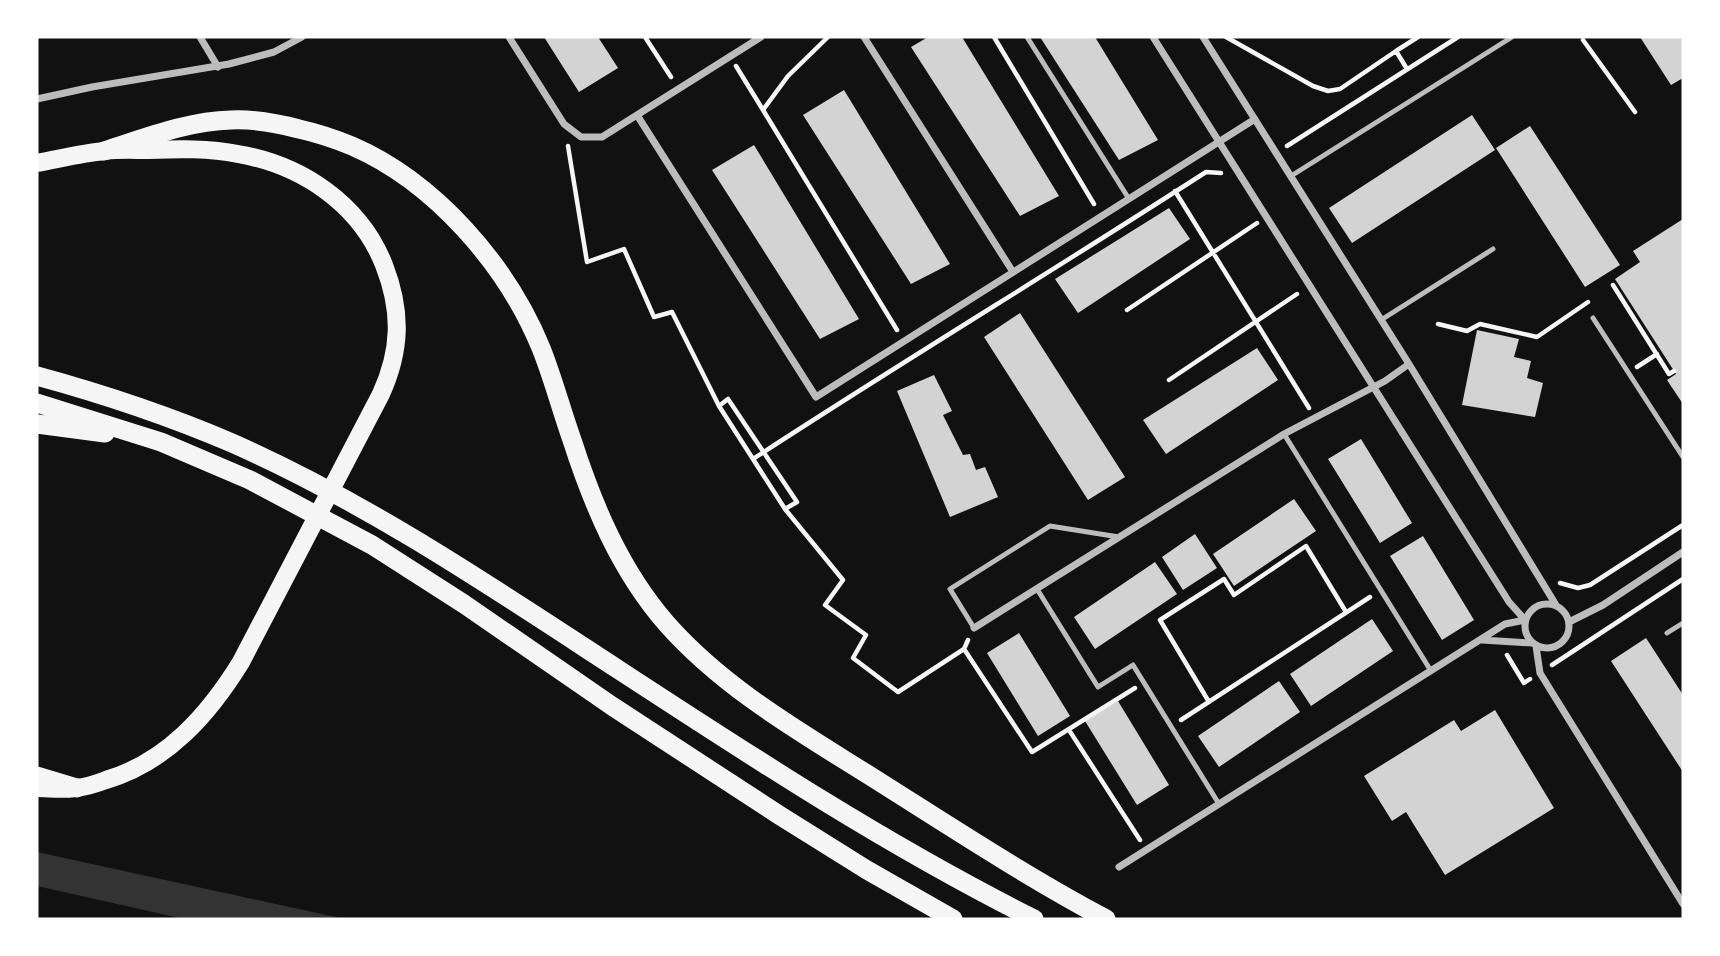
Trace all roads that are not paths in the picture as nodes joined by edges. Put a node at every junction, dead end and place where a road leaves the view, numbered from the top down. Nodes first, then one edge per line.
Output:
1 (200, 37) edge
2 (302, 37) edge
3 (509, 37) edge
4 (761, 37) edge
5 (864, 37) edge
6 (1027, 37) edge
7 (1153, 37) edge
8 (1203, 37) edge
9 (1512, 37) edge
10 (218, 66) junction
11 (37, 99) edge
12 (637, 115) junction
13 (1255, 119) junction
14 (1219, 142) junction
15 (104, 151) junction
16 (37, 163) edge
17 (1291, 176) junction
18 (1129, 199) junction
19 (1493, 249) dead end
20 (1013, 272) junction
21 (1593, 318) dead end
22 (1381, 320) junction
23 (1409, 364) junction
24 (37, 376) edge
25 (1372, 386) junction
26 (37, 404) edge
27 (37, 424) edge
28 (1284, 434) junction
29 (160, 442) junction
30 (1683, 457) edge
31 (1119, 537) junction
32 (1683, 552) edge
33 (1037, 589) junction
34 (1556, 606) junction
35 (1525, 620) junction
36 (1569, 622) junction
37 (1683, 623) edge
38 (974, 628) joint
39 (1667, 633) dead end
40 (1481, 640) junction
41 (1534, 645) junction
42 (1431, 671) junction
43 (37, 776) edge
44 (37, 788) edge
45 (77, 788) junction
46 (1219, 804) junction
47 (1119, 867) dead end
48 (1683, 904) edge
49 (953, 919) edge
50 (1034, 919) edge
51 (1105, 919) edge

1 - 10 street
2 - 10 street
3 - 12 street
4 - 12 street
5 - 20 street
6 - 18 lane
7 - 14 street
8 - 13 street
9 - 17 lane
10 - 11 street
12 - 20 street
13 - 14 street
13 - 17 street
14 - 18 street
14 - 25 street
15 - 16 main road
15 - 45 main road
15 - 51 highway
17 - 22 street
18 - 20 street
19 - 22 lane
21 - 30 lane
22 - 23 street
23 - 25 street
23 - 34 street
24 - 50 highway
25 - 28 street
25 - 35 street
26 - 29 highway
27 - 29 highway
28 - 31 street
28 - 42 lane
29 - 49 highway
31 - 33 street
31 - 38 lane
32 - 36 street
33 - 38 street
33 - 46 lane
34 - 35 street
34 - 36 street
35 - 40 street
35 - 41 street
36 - 41 street
37 - 39 lane
40 - 41 street
40 - 42 street
41 - 48 street
42 - 46 street
43 - 45 highway
44 - 45 main road
46 - 47 street

